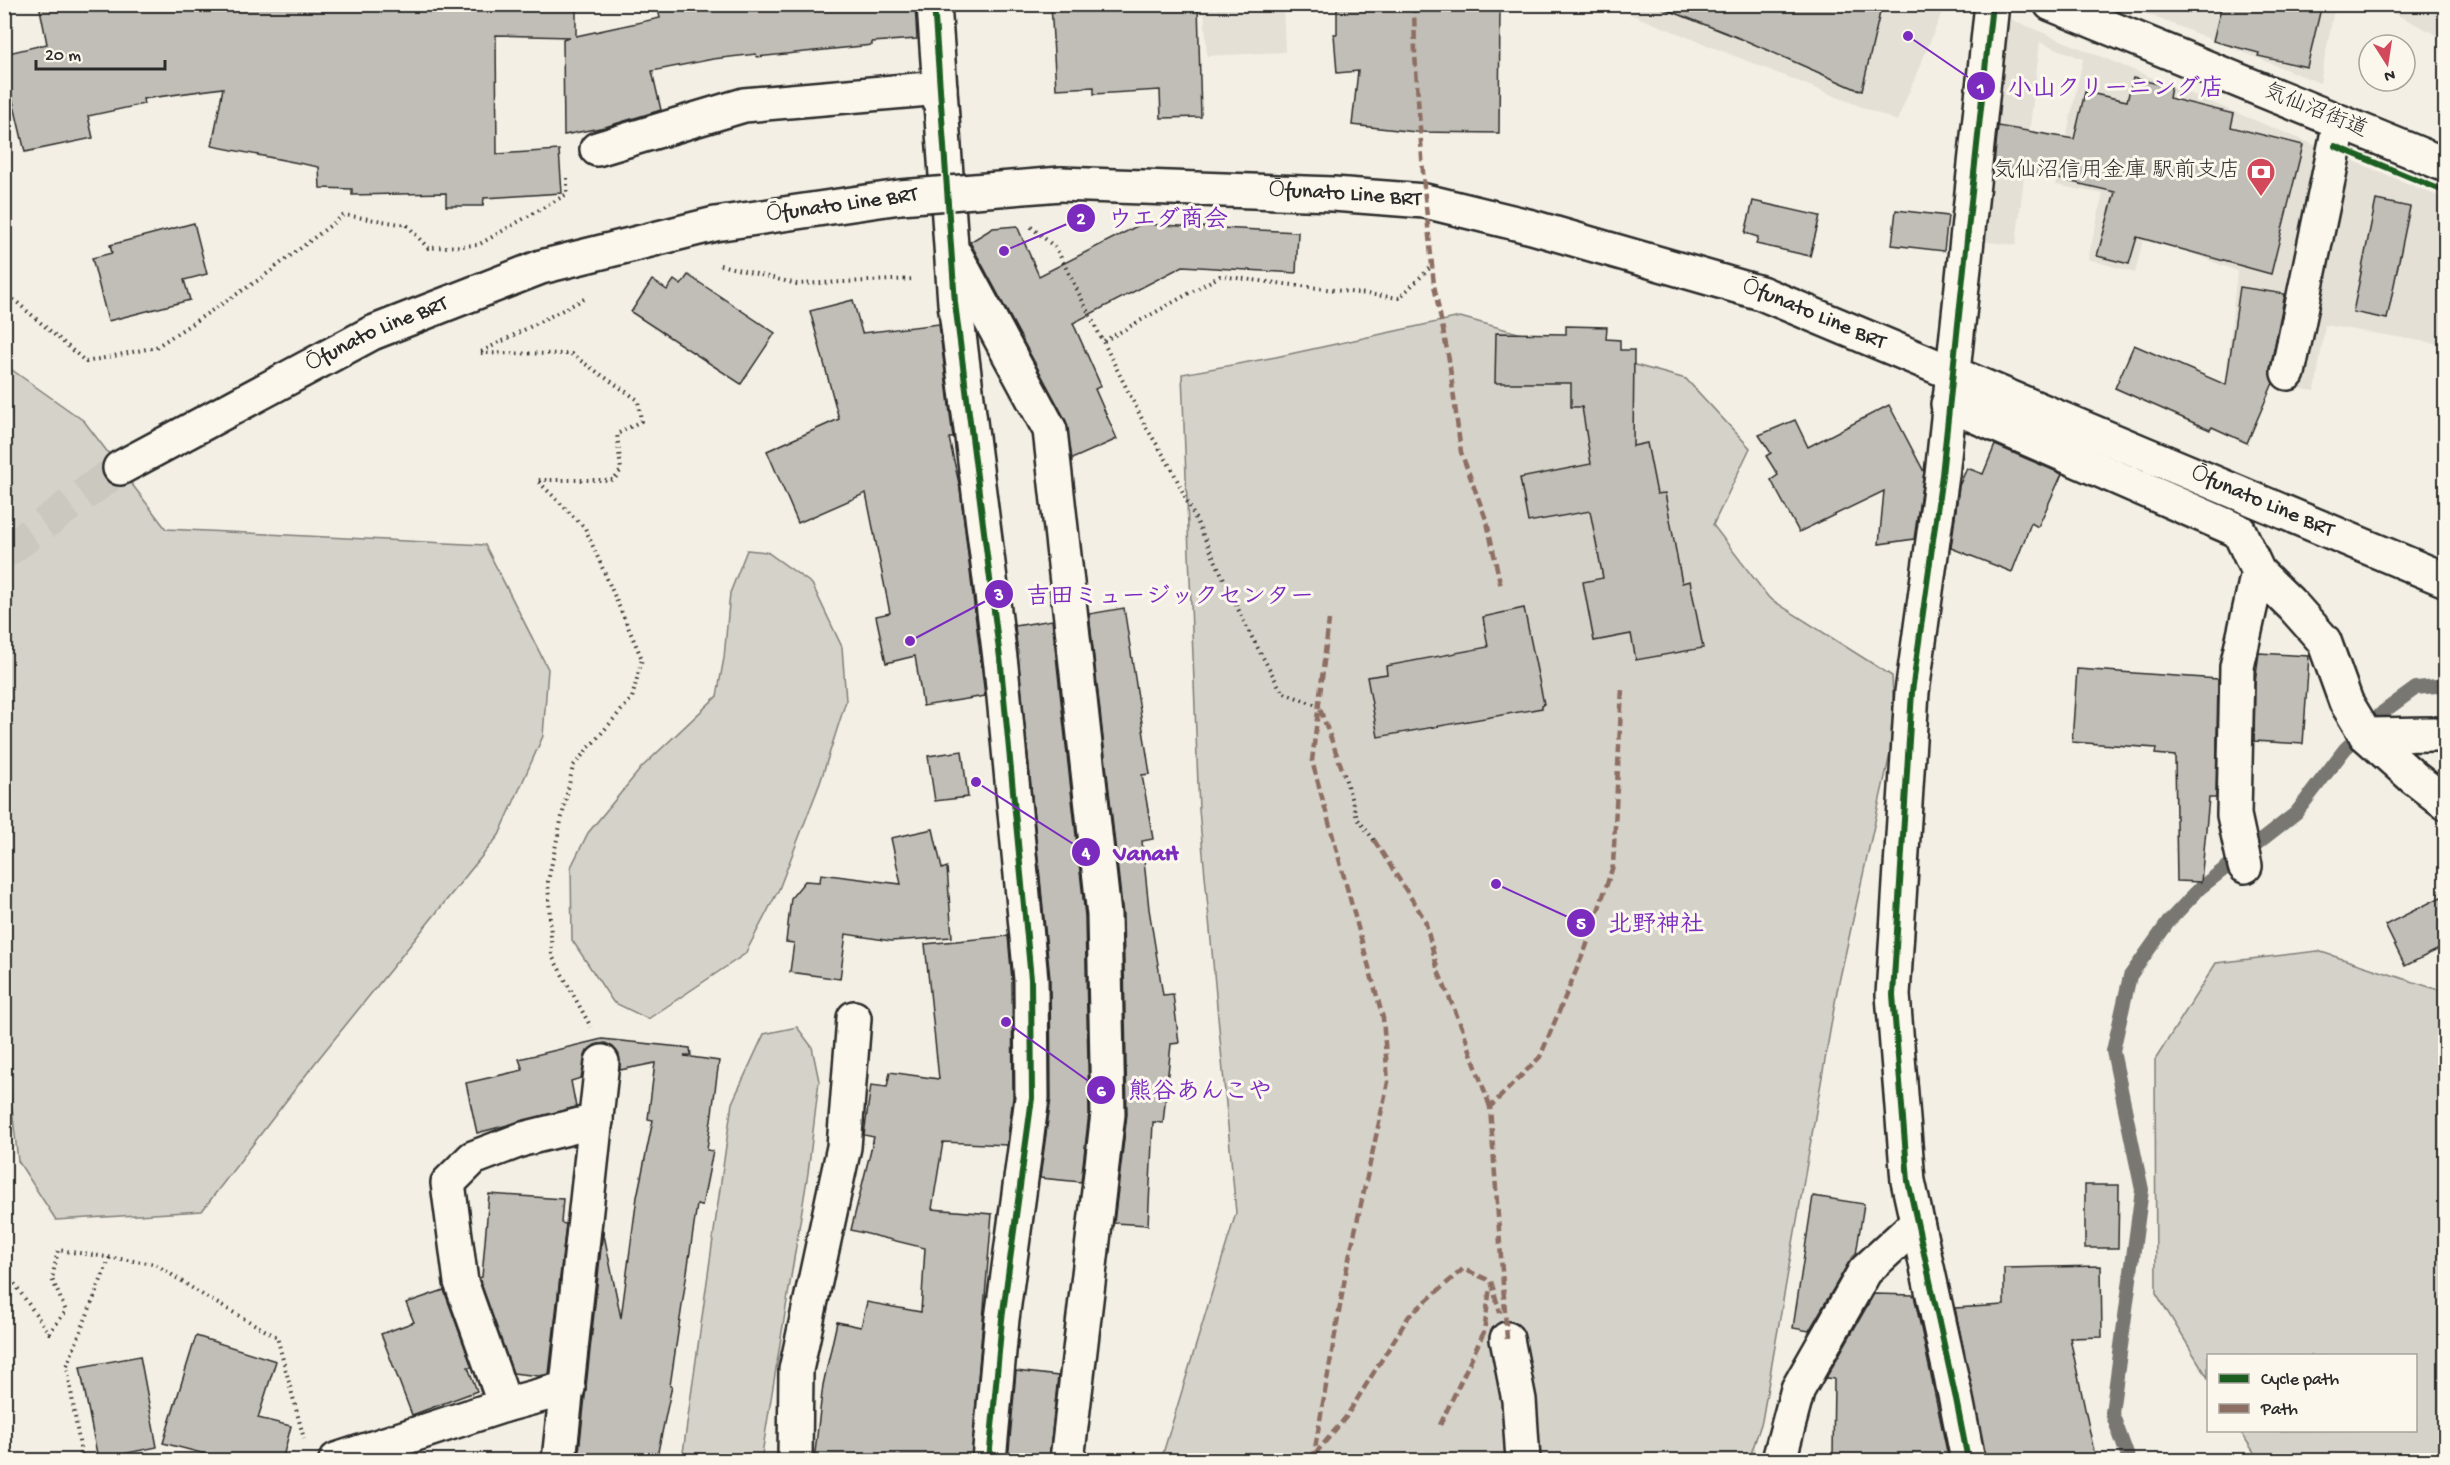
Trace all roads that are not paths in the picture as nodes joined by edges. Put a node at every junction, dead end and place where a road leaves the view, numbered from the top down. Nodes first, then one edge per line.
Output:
1 (934, 4) edge
2 (1992, 4) edge
3 (2051, 4) edge
4 (940, 88) junction
5 (2340, 122) junction
6 (597, 149) road end
7 (2445, 165) edge
8 (952, 262) junction
9 (2288, 372) dead end
10 (1950, 388) junction
11 (120, 468) tunnel mouth
12 (2258, 572) junction
13 (2445, 580) edge
14 (2434, 734) dead end
15 (2366, 735) junction
16 (2445, 803) edge
17 (2245, 866) dead end
18 (854, 1018) dead end
19 (602, 1062) road end
20 (596, 1121) junction
21 (1917, 1223) junction
22 (1507, 1340) dead end
23 (568, 1388) junction
24 (505, 1406) junction
25 (321, 1455) edge
26 (560, 1461) edge
27 (795, 1461) edge
28 (989, 1461) edge
29 (1067, 1461) edge
30 (1523, 1461) edge
31 (1779, 1461) edge
32 (1968, 1461) edge

1 - 4 street
2 - 10 street
3 - 5 street, 気仙沼街道
4 - 6 street
4 - 8 street
5 - 7 street, 気仙沼街道
5 - 9 street
8 - 28 street
8 - 29 street
10 - 11 street, Ōfunato Line BRT, bridge
10 - 12 street
10 - 13 street, Ōfunato Line BRT
10 - 21 street
12 - 15 street
12 - 17 street
14 - 15 street
15 - 16 street
18 - 27 street
19 - 20 street
20 - 23 street
20 - 24 street
21 - 31 street
21 - 32 street
22 - 30 street
23 - 24 street
23 - 26 street
24 - 25 street

